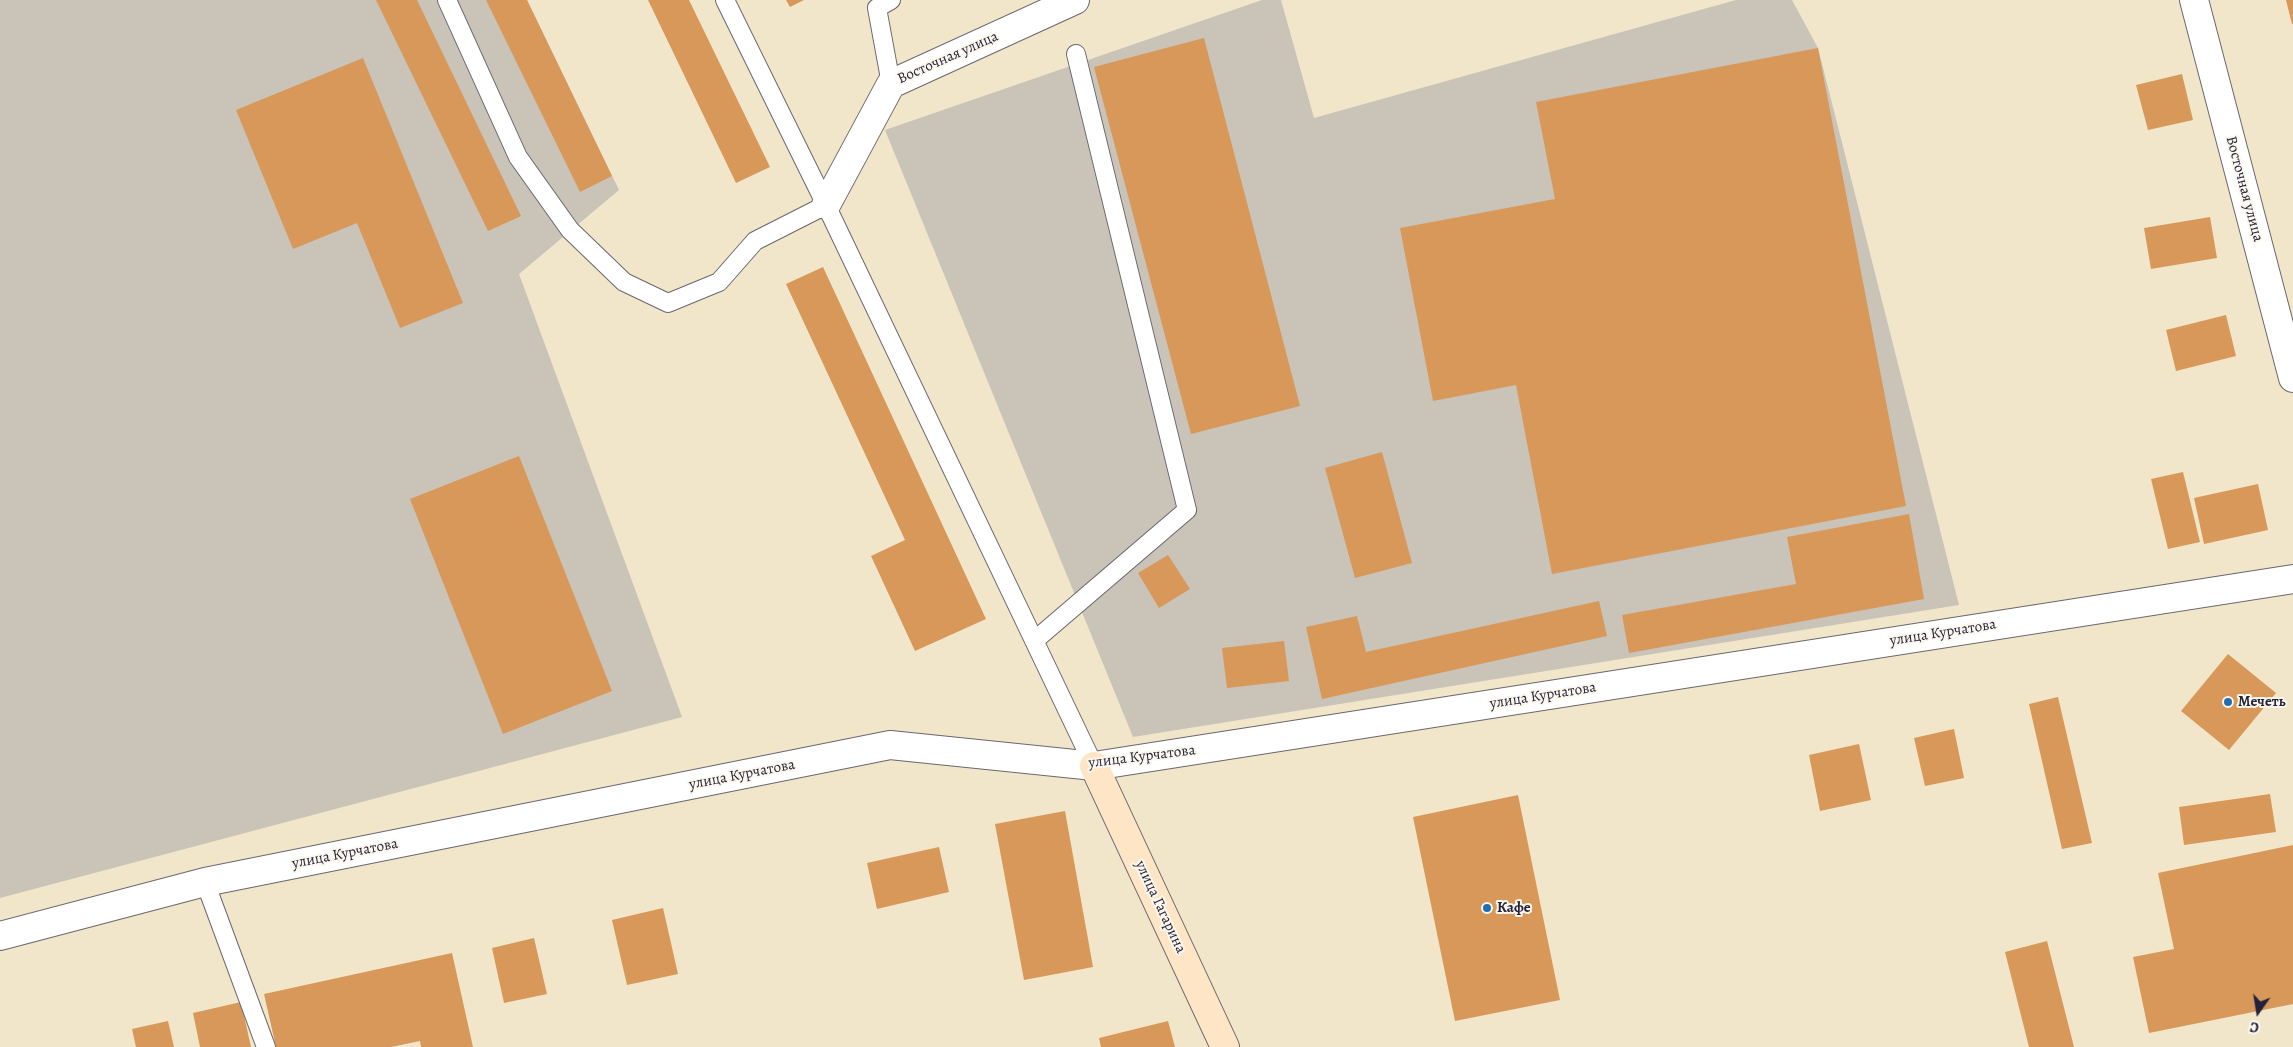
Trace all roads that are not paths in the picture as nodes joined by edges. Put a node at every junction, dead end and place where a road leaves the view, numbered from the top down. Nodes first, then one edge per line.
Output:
1 (447, 0) edge
2 (724, 0) edge
3 (891, 0) edge
4 (1075, 0) edge
5 (2194, 0) edge
6 (1076, 54) dead end
7 (891, 84) junction
8 (826, 205) junction
9 (2293, 378) edge
10 (2293, 579) edge
11 (1034, 641) junction
12 (1094, 766) junction
13 (204, 882) junction
14 (0, 936) edge
15 (266, 1047) edge
16 (1226, 1047) edge

1 - 8 lane
2 - 8 lane
3 - 7 lane
4 - 7 street, Восточная улица
5 - 9 street, Восточная улица
6 - 11 lane
7 - 8 street, Восточная улица
8 - 11 lane
10 - 12 street, улица Курчатова
11 - 12 lane
12 - 13 street, улица Курчатова
12 - 16 street, улица Гагарина
13 - 14 street, улица Курчатова
13 - 15 lane

